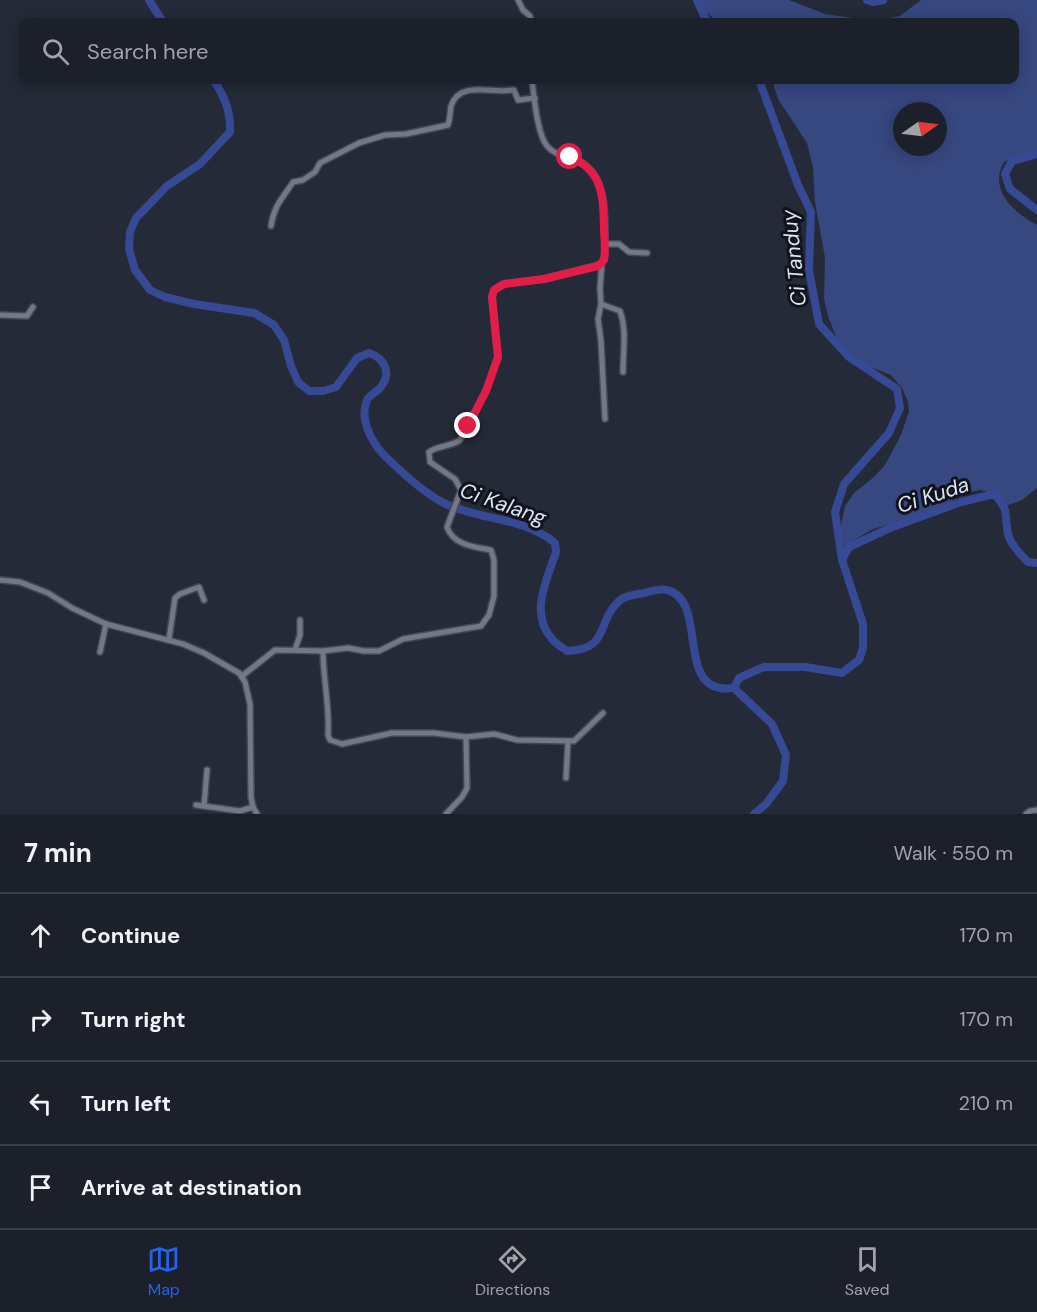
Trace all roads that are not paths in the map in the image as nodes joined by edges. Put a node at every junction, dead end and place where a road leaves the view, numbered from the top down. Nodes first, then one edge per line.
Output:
1 (518, 0) edge
2 (530, 18) edge
3 (533, 84) edge
4 (535, 98) junction
5 (271, 226) dead end
6 (605, 244) junction
7 (647, 253) dead end
8 (602, 263) junction
9 (601, 304) junction
10 (33, 307) dead end
11 (0, 315) edge
12 (623, 372) dead end
13 (605, 419) dead end
14 (0, 580) edge
15 (204, 600) dead end
16 (300, 620) dead end
17 (106, 624) junction
18 (169, 639) junction
19 (295, 650) junction
20 (323, 651) junction
21 (100, 652) dead end
22 (242, 676) junction
23 (603, 713) dead end
24 (466, 738) junction
25 (568, 741) junction
26 (207, 770) dead end
27 (566, 777) dead end
28 (195, 805) dead end
29 (204, 806) junction
30 (253, 807) junction
31 (1037, 810) edge
32 (257, 814) edge
33 (446, 814) edge
34 (1026, 814) edge

1 - 2 street
3 - 4 street
4 - 5 street
4 - 6 street
6 - 7 street
6 - 8 street
8 - 9 street
8 - 20 street
9 - 12 street
9 - 13 street
10 - 11 street
14 - 17 street
15 - 18 street
16 - 19 street
17 - 18 street
17 - 21 street
18 - 22 street
19 - 20 street
19 - 22 street
20 - 24 street
22 - 30 street
23 - 25 street
24 - 25 street
24 - 33 street
25 - 27 street
26 - 29 street
28 - 29 street
29 - 30 street
30 - 32 street
31 - 34 street

